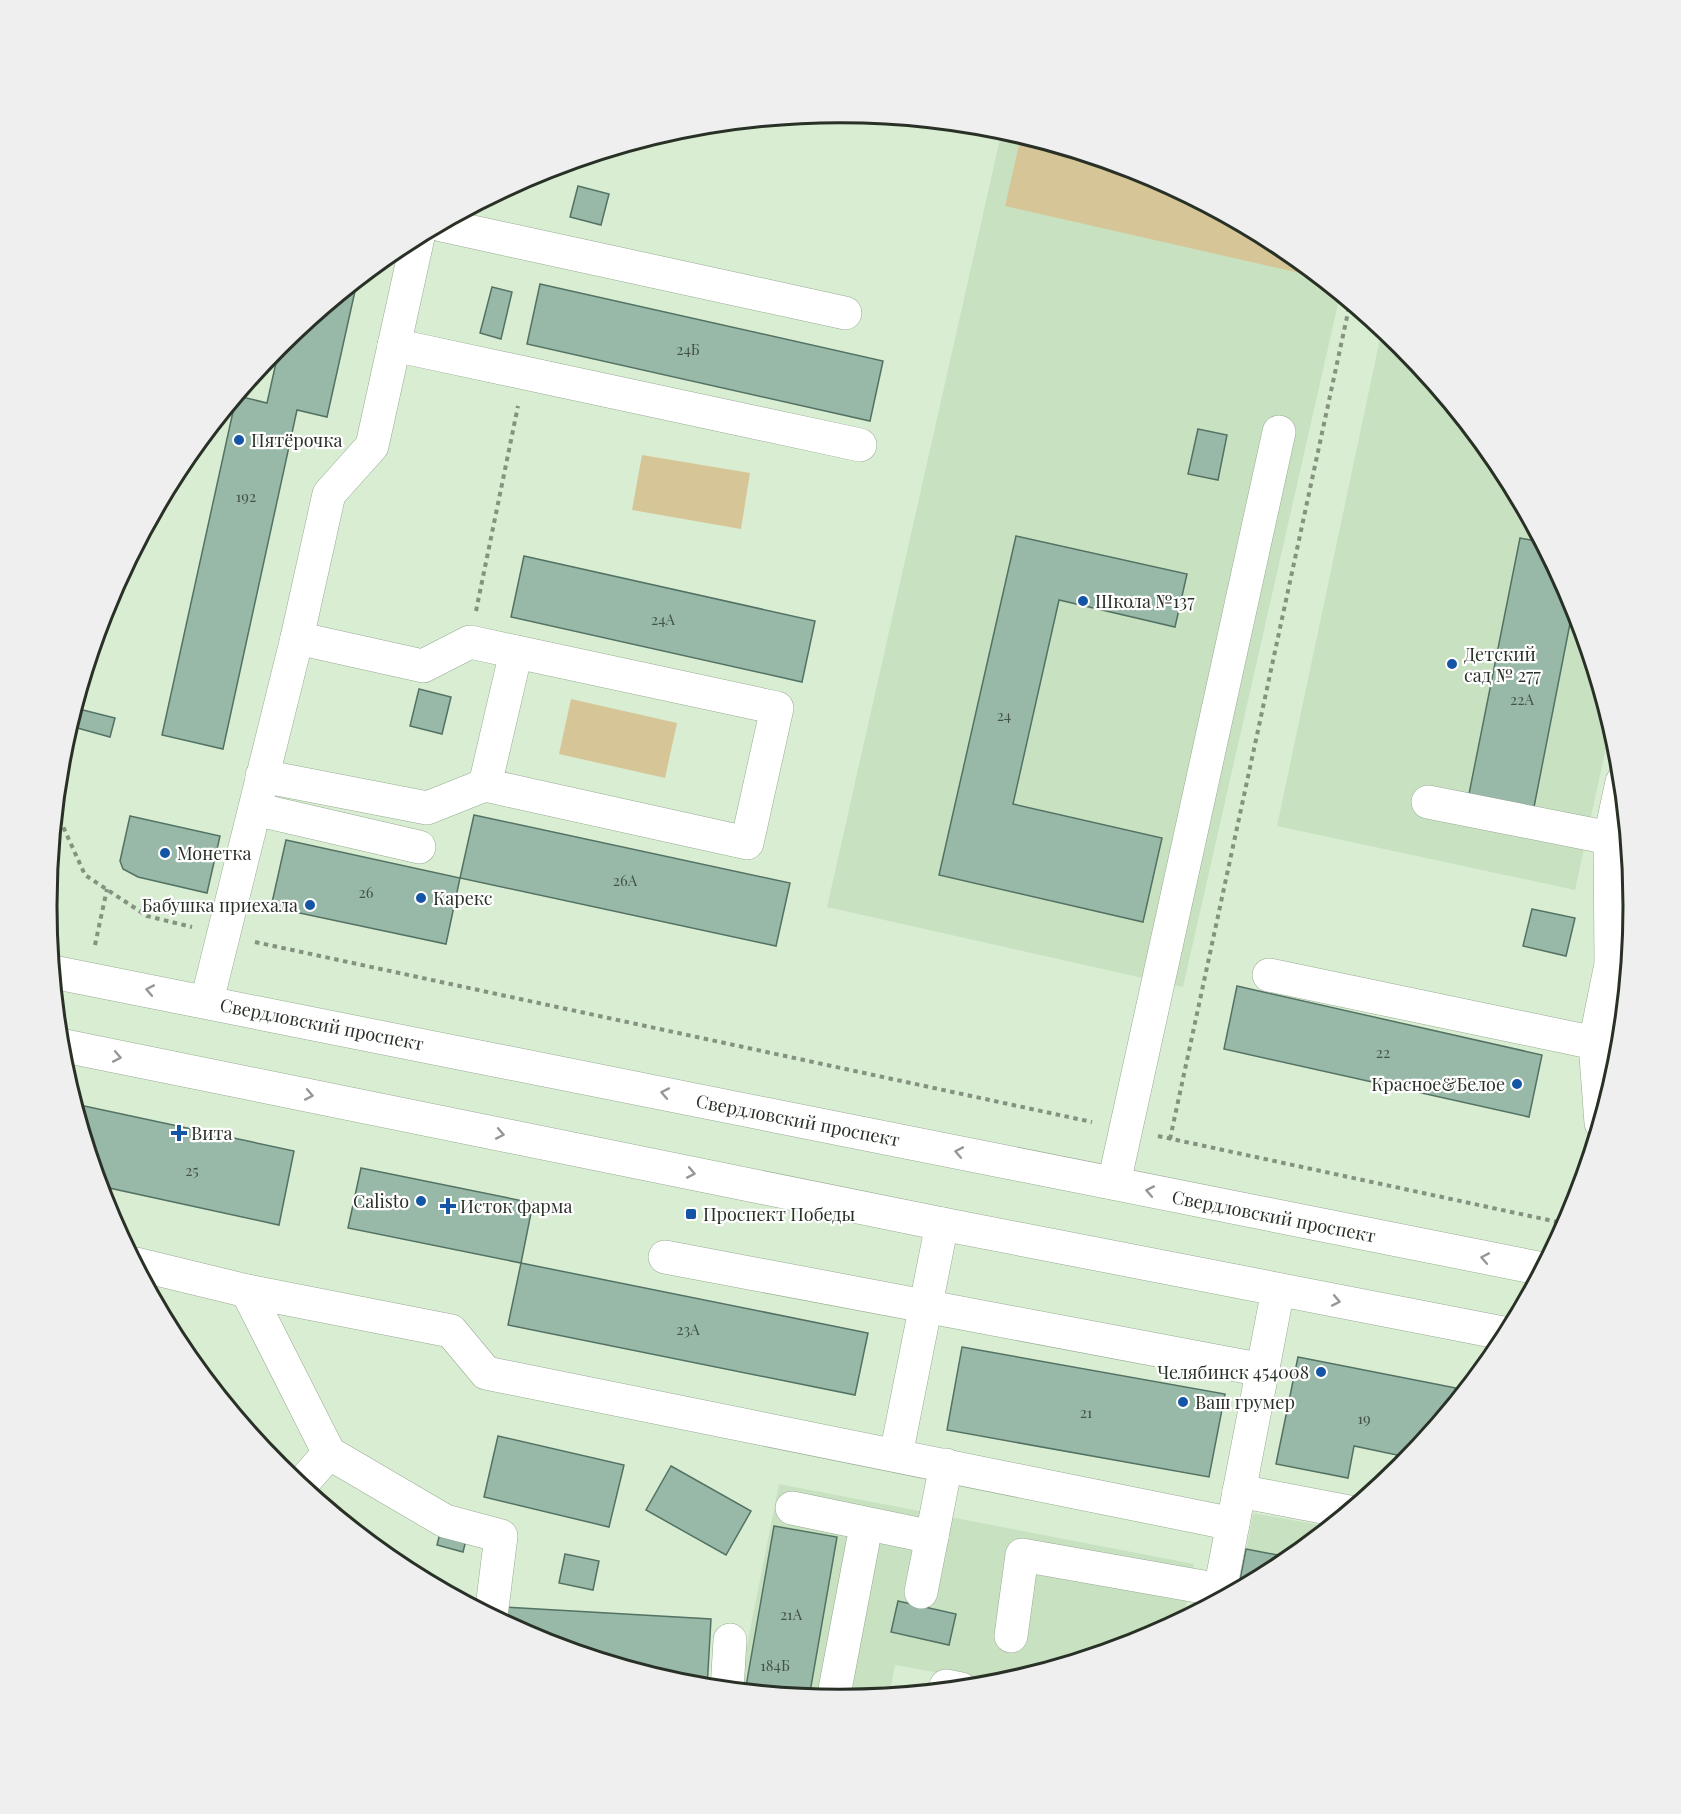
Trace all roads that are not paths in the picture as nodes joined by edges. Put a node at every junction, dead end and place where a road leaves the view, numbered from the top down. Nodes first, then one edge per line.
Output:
1 (451, 227) edge
2 (415, 249) edge
3 (845, 313) dead end
4 (394, 345) junction
5 (1279, 432) dead end
6 (860, 445) dead end
7 (297, 638) junction
8 (516, 652) junction
9 (262, 776) junction
10 (485, 784) junction
11 (1428, 802) dead end
12 (1617, 805) edge
13 (255, 809) junction
14 (1610, 838) junction
15 (419, 847) dead end
16 (61, 973) edge
17 (1269, 975) dead end
18 (207, 1001) junction
19 (1608, 1042) edge
20 (70, 1047) edge
21 (1605, 1077) edge
22 (1114, 1183) junction
23 (942, 1224) junction
24 (665, 1257) dead end
25 (144, 1266) edge
26 (1536, 1268) edge
27 (1278, 1290) junction
28 (247, 1291) junction
29 (926, 1305) junction
30 (1498, 1332) edge
31 (1263, 1370) junction
32 (329, 1453) junction
33 (896, 1455) junction
34 (946, 1465) junction
35 (306, 1479) edge
36 (1239, 1491) junction
37 (792, 1508) dead end
38 (1340, 1510) edge
39 (1233, 1524) junction
40 (932, 1537) junction
41 (862, 1542) dead end
42 (921, 1592) dead end
43 (1220, 1593) edge
44 (1215, 1595) edge
45 (492, 1609) edge
46 (1011, 1636) dead end
47 (730, 1640) dead end
48 (727, 1682) edge
49 (835, 1690) edge

1 - 3 main road
2 - 4 main road
4 - 6 main road
4 - 7 main road
5 - 22 main road
7 - 8 main road
7 - 9 main road
8 - 10 main road
8 - 10 main road
9 - 10 main road
9 - 13 main road
11 - 14 main road
12 - 14 main road
13 - 15 main road
13 - 18 main road
14 - 19 main road
18 -> 16 main road, Свердловский проспект
17 - 19 main road
22 -> 18 main road, Свердловский проспект
19 - 21 main road
20 -> 23 main road
26 -> 22 main road, Свердловский проспект
23 - 27 main road
23 - 29 main road
24 - 29 main road
25 - 28 main road
27 -> 30 main road
27 - 31 main road
28 - 32 main road
28 - 33 main road
29 - 31 main road
29 - 33 main road
31 - 36 main road
32 - 35 main road
32 - 45 main road
33 - 34 main road
34 - 39 main road
34 - 40 main road
36 - 38 main road
36 - 39 main road
37 - 40 main road
39 - 43 main road
40 - 42 main road
41 - 49 main road
44 - 46 main road
47 - 48 main road

